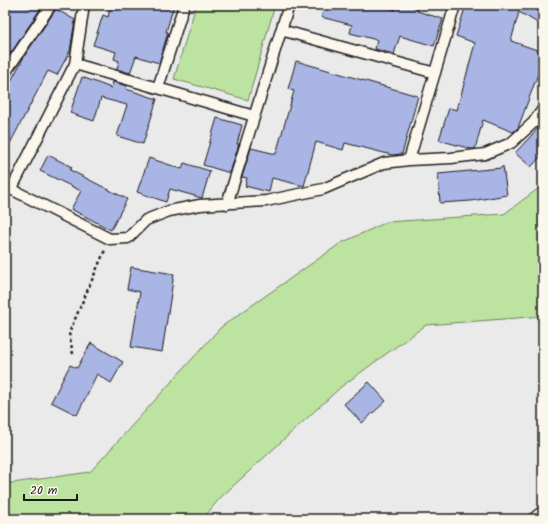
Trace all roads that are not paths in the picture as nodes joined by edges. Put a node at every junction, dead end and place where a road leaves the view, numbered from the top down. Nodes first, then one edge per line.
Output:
1 (51, 5) edge
2 (84, 5) edge
3 (184, 5) edge
4 (289, 5) edge
5 (455, 5) edge
6 (281, 30) junction
7 (8, 61) edge
8 (76, 64) junction
9 (5, 72) edge
10 (435, 73) junction
11 (158, 88) junction
12 (543, 109) edge
13 (254, 116) junction
14 (409, 160) junction
15 (8, 188) edge
16 (227, 204) junction
17 (543, 511) edge
18 (533, 519) edge

1 - 7 lane
2 - 8 lane
3 - 11 lane
4 - 6 lane
5 - 10 lane
6 - 10 lane
6 - 13 lane
7 - 9 lane
8 - 11 lane
8 - 15 lane
10 - 14 lane
11 - 13 lane
12 - 14 lane
13 - 16 lane
14 - 16 lane
15 - 16 lane
17 - 18 lane

